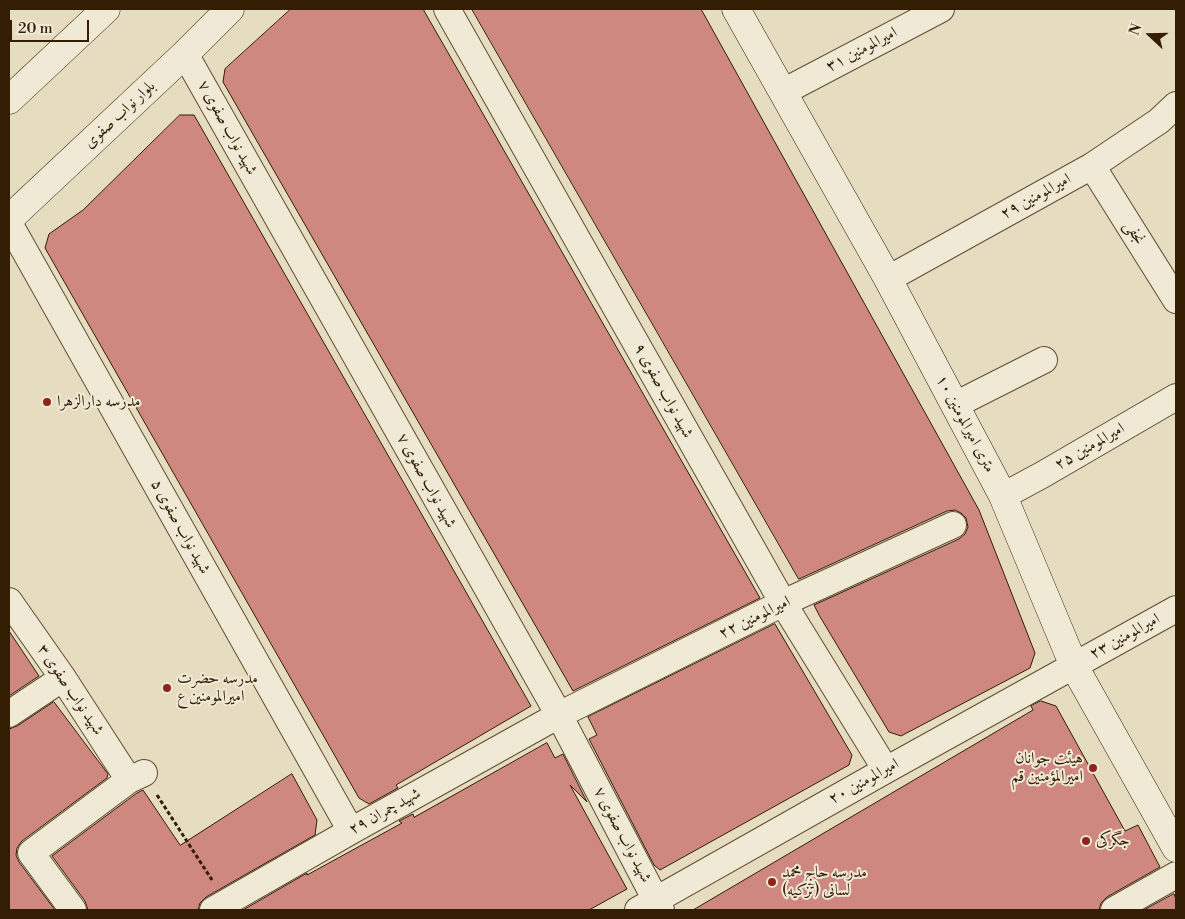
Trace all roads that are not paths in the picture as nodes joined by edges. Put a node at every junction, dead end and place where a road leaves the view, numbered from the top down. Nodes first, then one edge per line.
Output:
1 (106, 9) edge
2 (230, 9) edge
3 (447, 9) edge
4 (736, 9) edge
5 (941, 9) edge
6 (185, 54) junction
7 (783, 92) junction
8 (9, 100) edge
9 (1176, 105) edge
10 (1092, 166) junction
11 (9, 219) edge
12 (9, 223) edge
13 (888, 279) junction
14 (1176, 300) edge
15 (1044, 360) dead end
16 (1176, 397) edge
17 (955, 405) junction
18 (1003, 496) junction
19 (953, 525) dead end
20 (9, 601) edge
21 (783, 604) junction
22 (1176, 608) edge
23 (1074, 666) junction
24 (63, 678) junction
25 (9, 714) edge
26 (559, 715) junction
27 (886, 770) junction
28 (351, 831) junction
29 (1176, 848) edge
30 (1176, 876) edge
31 (220, 906) edge
32 (652, 907) edge
33 (73, 910) edge
34 (1114, 910) edge

1 - 8 street
2 - 6 street, بلوار نواب صفوی
3 - 21 street, شهید نواب صفوی ۹
4 - 7 street, ۱۰ متری امیرالمومنین
5 - 7 street, امیرالمومنین ۳۱
6 - 11 street, بلوار نواب صفوی
6 - 26 street, شهید نواب صفوی ۷
7 - 13 street, ۱۰ متری امیرالمومنین
9 - 10 street, امیرالمومنین ۲۹
10 - 13 street, امیرالمومنین ۲۹
10 - 14 street, نجفی
12 - 28 street, شهید نواب صفوی ۵
13 - 17 street, ۱۰ متری امیرالمومنین
15 - 17 street
16 - 18 street, امیرالمومنین ۲۵
17 - 18 street, ۱۰ متری امیرالمومنین
18 - 23 street, ۱۰ متری امیرالمومنین
19 - 21 street, امیرالمومنین ۲۲
20 - 24 street, شهید نواب صفوی ۳
21 - 26 street, امیرالمومنین ۲۲
21 - 27 street, شهید نواب صفوی ۹
22 - 23 street, امیرالمومنین ۲۳
23 - 27 street, امیرالمومنین ۲۰
23 - 29 street, ۱۰ متری امیرالمومنین
24 - 25 street
24 - 33 street, شهید نواب صفوی ۳
26 - 28 street, شهید چمران ۲۹
26 - 32 street, شهید نواب صفوی ۷
27 - 32 street, امیرالمومنین ۲۰
28 - 31 street, شهید چمران ۲۹
30 - 34 street

